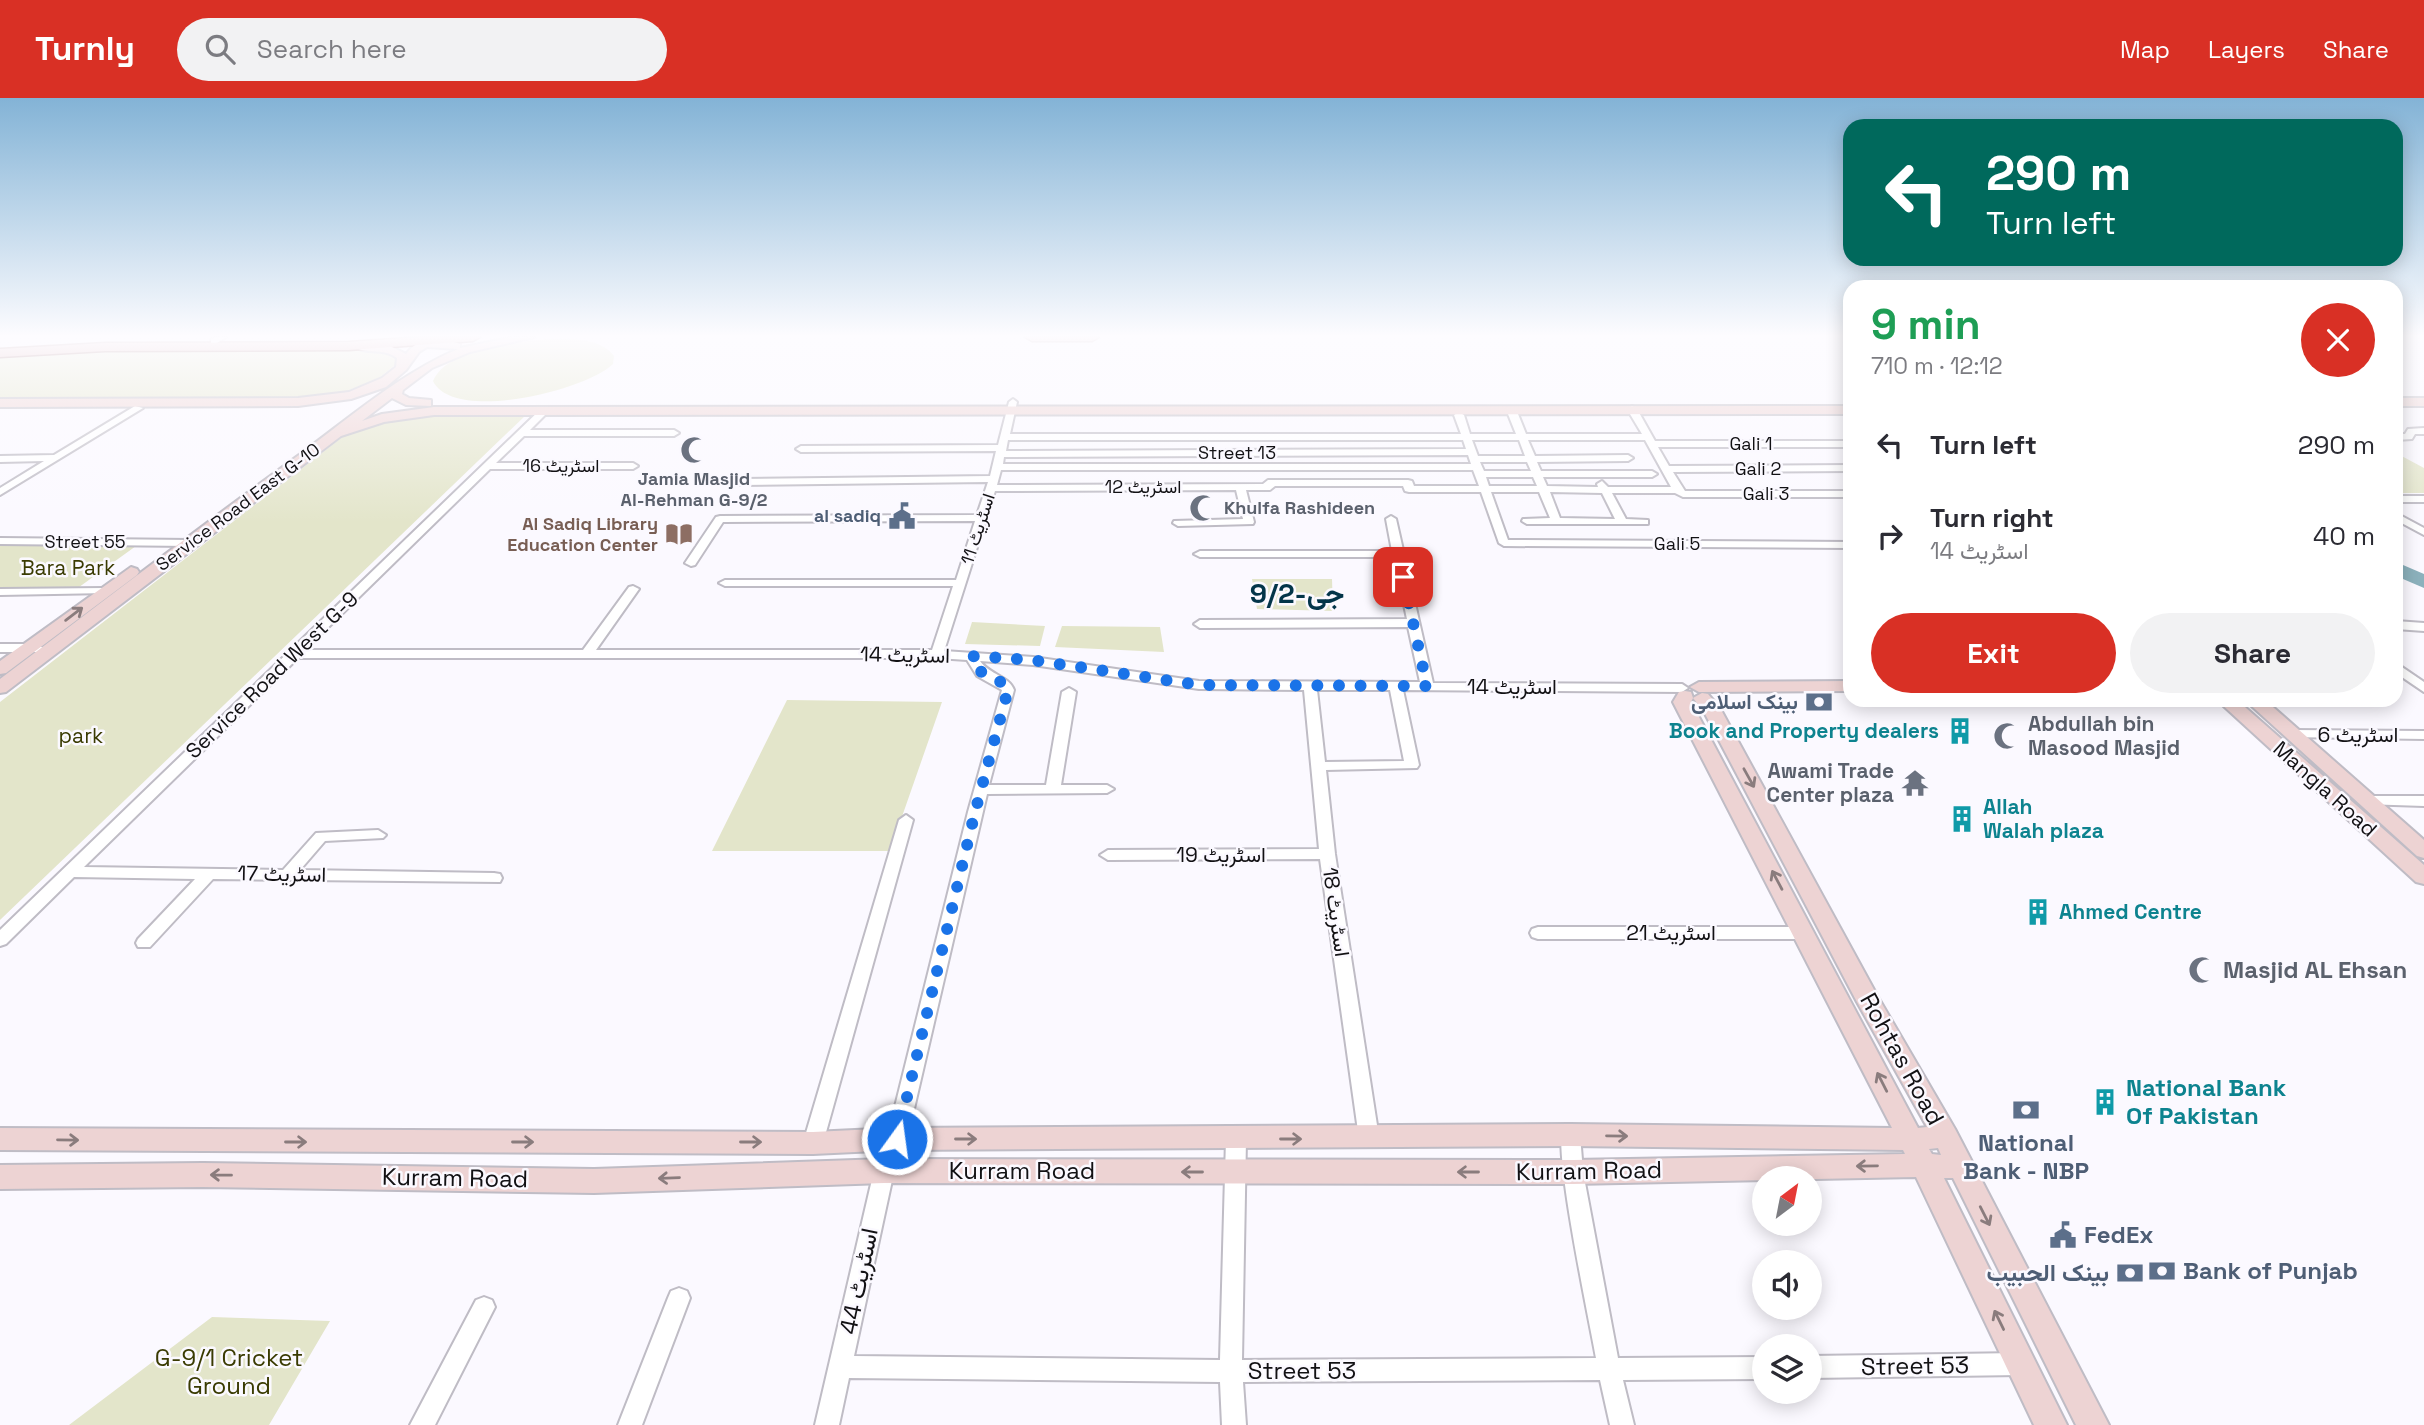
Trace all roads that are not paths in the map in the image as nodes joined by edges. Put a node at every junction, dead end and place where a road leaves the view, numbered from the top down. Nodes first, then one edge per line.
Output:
1 (318, 399) edge
2 (368, 399) edge
3 (375, 399) edge
4 (403, 399) edge
5 (2403, 402) edge
6 (2424, 402) edge
7 (0, 403) edge
8 (1843, 403) edge
9 (1013, 406) junction
10 (138, 408) junction
11 (0, 409) edge
12 (2403, 409) edge
13 (2424, 409) edge
14 (350, 410) junction
15 (545, 410) junction
16 (1632, 410) junction
17 (1843, 410) edge
18 (1513, 414) dead end
19 (1459, 415) dead end
20 (2424, 431) edge
21 (335, 433) junction
22 (523, 433) junction
23 (674, 433) dead end
24 (2410, 434) junction
25 (1524, 436) junction
26 (1576, 436) junction
27 (2403, 436) edge
28 (1243, 437) junction
29 (1468, 437) junction
30 (1649, 440) junction
31 (2424, 441) edge
32 (1843, 444) edge
33 (1003, 447) junction
34 (801, 449) dead end
35 (1392, 452) junction
36 (1244, 453) junction
37 (1319, 453) junction
38 (55, 458) junction
39 (1628, 458) dead end
40 (0, 459) edge
41 (1588, 459) junction
42 (1533, 460) junction
43 (1476, 463) junction
44 (489, 466) junction
45 (633, 467) dead end
46 (998, 467) junction
47 (1244, 468) junction
48 (1396, 468) junction
49 (1843, 468) edge
50 (1667, 469) junction
51 (1319, 473) junction
52 (1538, 474) junction
53 (1596, 474) junction
54 (1652, 474) dead end
55 (1399, 479) dead end
56 (740, 482) dead end
57 (993, 484) junction
58 (1243, 487) junction
59 (1409, 489) joint
60 (1485, 489) junction
61 (1544, 490) junction
62 (1605, 490) junction
63 (0, 492) edge
64 (1680, 492) junction
65 (1843, 494) edge
66 (2403, 499) edge
67 (2424, 499) edge
68 (981, 518) junction
69 (1391, 520) dead end
70 (2403, 520) edge
71 (1527, 521) dead end
72 (1556, 521) junction
73 (1622, 521) junction
74 (1644, 522) dead end
75 (1178, 523) dead end
76 (2419, 529) edge
77 (0, 541) edge
78 (170, 542) junction
79 (190, 543) junction
80 (1843, 545) edge
81 (1200, 554) dead end
82 (1398, 554) junction
83 (691, 564) dead end
84 (725, 583) dead end
85 (960, 583) junction
86 (633, 589) dead end
87 (104, 591) junction
88 (0, 592) edge
89 (1413, 623) junction
90 (1200, 624) dead end
91 (2403, 626) edge
92 (2424, 627) edge
93 (0, 648) edge
94 (29, 648) junction
95 (53, 648) junction
96 (293, 654) junction
97 (937, 654) junction
98 (586, 655) junction
99 (971, 656) junction
100 (0, 669) edge
101 (2403, 676) edge
102 (2424, 676) edge
103 (2403, 677) edge
104 (1310, 685) junction
105 (1396, 686) junction
106 (1427, 686) junction
107 (1843, 686) edge
108 (0, 688) edge
109 (2424, 688) edge
110 (1069, 692) dead end
111 (1695, 693) junction
112 (1843, 697) edge
113 (2234, 707) edge
114 (2262, 707) edge
115 (2293, 734) junction
116 (2424, 735) edge
117 (1318, 766) junction
118 (1053, 789) junction
119 (1107, 789) dead end
120 (981, 790) junction
121 (2368, 801) junction
122 (2424, 801) edge
123 (906, 820) dead end
124 (378, 835) dead end
125 (2424, 850) edge
126 (1327, 854) junction
127 (1112, 855) dead end
128 (71, 872) junction
129 (210, 873) junction
130 (289, 873) junction
131 (2424, 877) edge
132 (494, 878) dead end
133 (1538, 933) dead end
134 (1805, 933) junction
135 (0, 940) edge
136 (144, 943) dead end
137 (1570, 1135) junction
138 (1945, 1137) junction
139 (1369, 1138) junction
140 (0, 1139) edge
141 (897, 1139) junction
142 (1236, 1139) junction
143 (813, 1143) junction
144 (1917, 1152) junction
145 (1960, 1167) junction
146 (884, 1171) junction
147 (1237, 1172) junction
148 (1573, 1172) junction
149 (0, 1177) edge
150 (679, 1298) dead end
151 (484, 1307) dead end
152 (2020, 1364) junction
153 (841, 1367) junction
154 (1752, 1367) edge
155 (1822, 1367) edge
156 (1609, 1369) junction
157 (1230, 1371) junction
158 (422, 1425) edge
159 (630, 1425) edge
160 (827, 1425) edge
161 (1234, 1425) edge
162 (1622, 1425) edge
163 (2052, 1425) edge
164 (2093, 1425) edge

1 - 7 main road
2 - 14 main road, Service Road East G-10
3 - 21 main road, Service Road East G-10
4 - 9 main road
5 - 6 main road
8 - 9 main road
9 - 15 main road
9 - 16 main road
9 - 33 street, اسٹریٹ 11
10 - 11 main road
10 - 14 main road
10 - 38 street
12 - 13 main road
14 - 78 main road, Service Road East G-10
15 - 21 main road
15 - 22 street, Service Road West G-9
16 - 17 main road
16 - 30 street
18 - 25 street
19 - 29 street
20 - 24 street
21 - 79 main road, Service Road East G-10
22 - 23 street
22 - 44 street, Service Road West G-9
24 - 27 street
24 - 31 street
25 - 26 street, Gali 1
25 - 29 street, Gali 1
25 - 42 street
26 - 30 street, Gali 1
26 - 41 street
28 - 29 street, Gali 1
28 - 33 street, Gali 1
28 - 36 street
29 - 43 street
30 - 32 street, Gali 1
30 - 50 street
33 - 34 street
33 - 36 street, Street 13
33 - 46 street, اسٹریٹ 11
35 - 37 street, Street 13
35 - 43 street, Street 13
35 - 48 street
36 - 37 street, Street 13
36 - 47 street
37 - 51 street
38 - 40 street
38 - 63 street
39 - 41 street
41 - 42 street
41 - 53 street
42 - 43 street
42 - 52 street
43 - 48 street
43 - 52 street
43 - 60 street
44 - 45 street, اسٹریٹ 16
44 - 96 street, Service Road West G-9
46 - 47 street
46 - 57 street, اسٹریٹ 11
47 - 51 street
47 - 58 street
48 - 51 street
48 - 55 street
49 - 50 street, Gali 2
50 - 64 street
52 - 53 street
52 - 61 street
53 - 54 street
53 - 62 street
56 - 57 street, اسٹریٹ 12
57 - 58 street, اسٹریٹ 12
57 - 68 street, اسٹریٹ 11
58 - 59 street, اسٹریٹ 12
58 - 75 street
59 - 60 street, Gali 3
60 - 61 street, Gali 3
60 - 80 street, Gali 5
61 - 62 street, Gali 3
61 - 72 street
62 - 64 street, Gali 3
62 - 73 street
64 - 65 street, Gali 3
66 - 67 street
68 - 83 street
68 - 85 street, اسٹریٹ 11
69 - 82 street
70 - 76 street
71 - 72 street
72 - 73 street
73 - 74 street
77 - 78 street, Street 55
78 - 79 street, Street 55
78 - 87 main road, Service Road East G-10
79 - 95 main road, Service Road East G-10
81 - 82 street
82 - 89 street
84 - 85 street
85 - 97 street, اسٹریٹ 11
86 - 98 street
87 - 88 street
94 -> 87 main road, Service Road East G-10
89 - 90 street
89 - 106 street
91 - 92 street
93 - 94 street
94 - 95 street
94 - 100 main road, Service Road East G-10
95 - 108 main road, Service Road East G-10
96 - 98 street, اسٹریٹ 14
96 - 128 street, Service Road West G-9
97 - 98 street, اسٹریٹ 14
97 - 99 street, اسٹریٹ 14
99 - 104 street, اسٹریٹ 14
99 - 120 street, اسٹریٹ 44
101 - 102 street
103 - 109 street
104 - 105 street, اسٹریٹ 14
104 - 117 street, اسٹریٹ 18
105 - 106 street, اسٹریٹ 14
105 - 117 street
106 - 111 street, اسٹریٹ 14
107 - 111 main road
110 - 118 street
111 - 112 main road
134 -> 111 main road, Rohtas Road
111 -> 138 main road, Rohtas Road
113 - 131 main road, Mangla Road
114 - 115 main road, Mangla Road
115 - 116 street, اسٹریٹ 6
115 - 121 main road, Mangla Road
117 - 126 street, اسٹریٹ 18
118 - 119 street
118 - 120 street
120 - 141 street, اسٹریٹ 44
121 - 122 street
121 - 125 main road, Mangla Road
123 - 143 street
124 - 130 street
126 - 127 street
126 - 139 street, اسٹریٹ 18
128 - 129 street, اسٹریٹ 17
128 - 135 street, Service Road West G-9
129 - 130 street, اسٹریٹ 17
129 - 136 street
130 - 132 street, اسٹریٹ 17
133 - 134 street, اسٹریٹ 21
144 -> 134 main road, Rohtas Road
137 - 139 main road, Kurram Road
137 -> 144 main road, Kurram Road
137 - 148 street
138 - 144 main road, Kurram Road
138 - 145 main road, Rohtas Road
142 -> 139 main road, Kurram Road
140 -> 143 main road, Kurram Road
141 -> 142 main road, Kurram Road
141 - 143 main road, Kurram Road
141 - 146 street, اسٹریٹ 44
142 - 147 street
144 - 145 main road, Kurram Road
144 -> 148 main road, Kurram Road
152 -> 144 main road, Rohtas Road
145 -> 164 main road, Rohtas Road
147 -> 146 main road, Kurram Road
146 -> 149 main road, Kurram Road
146 - 153 street, اسٹریٹ 44
148 -> 147 main road, Kurram Road
147 - 157 street
148 - 156 street
150 - 159 street
151 - 158 street
152 - 155 street, Street 53
152 - 163 main road, Rohtas Road
153 - 157 street, Street 53
153 - 160 street, اسٹریٹ 44
154 - 156 street, Street 53
156 - 157 street, Street 53
156 - 162 street
157 - 161 street

